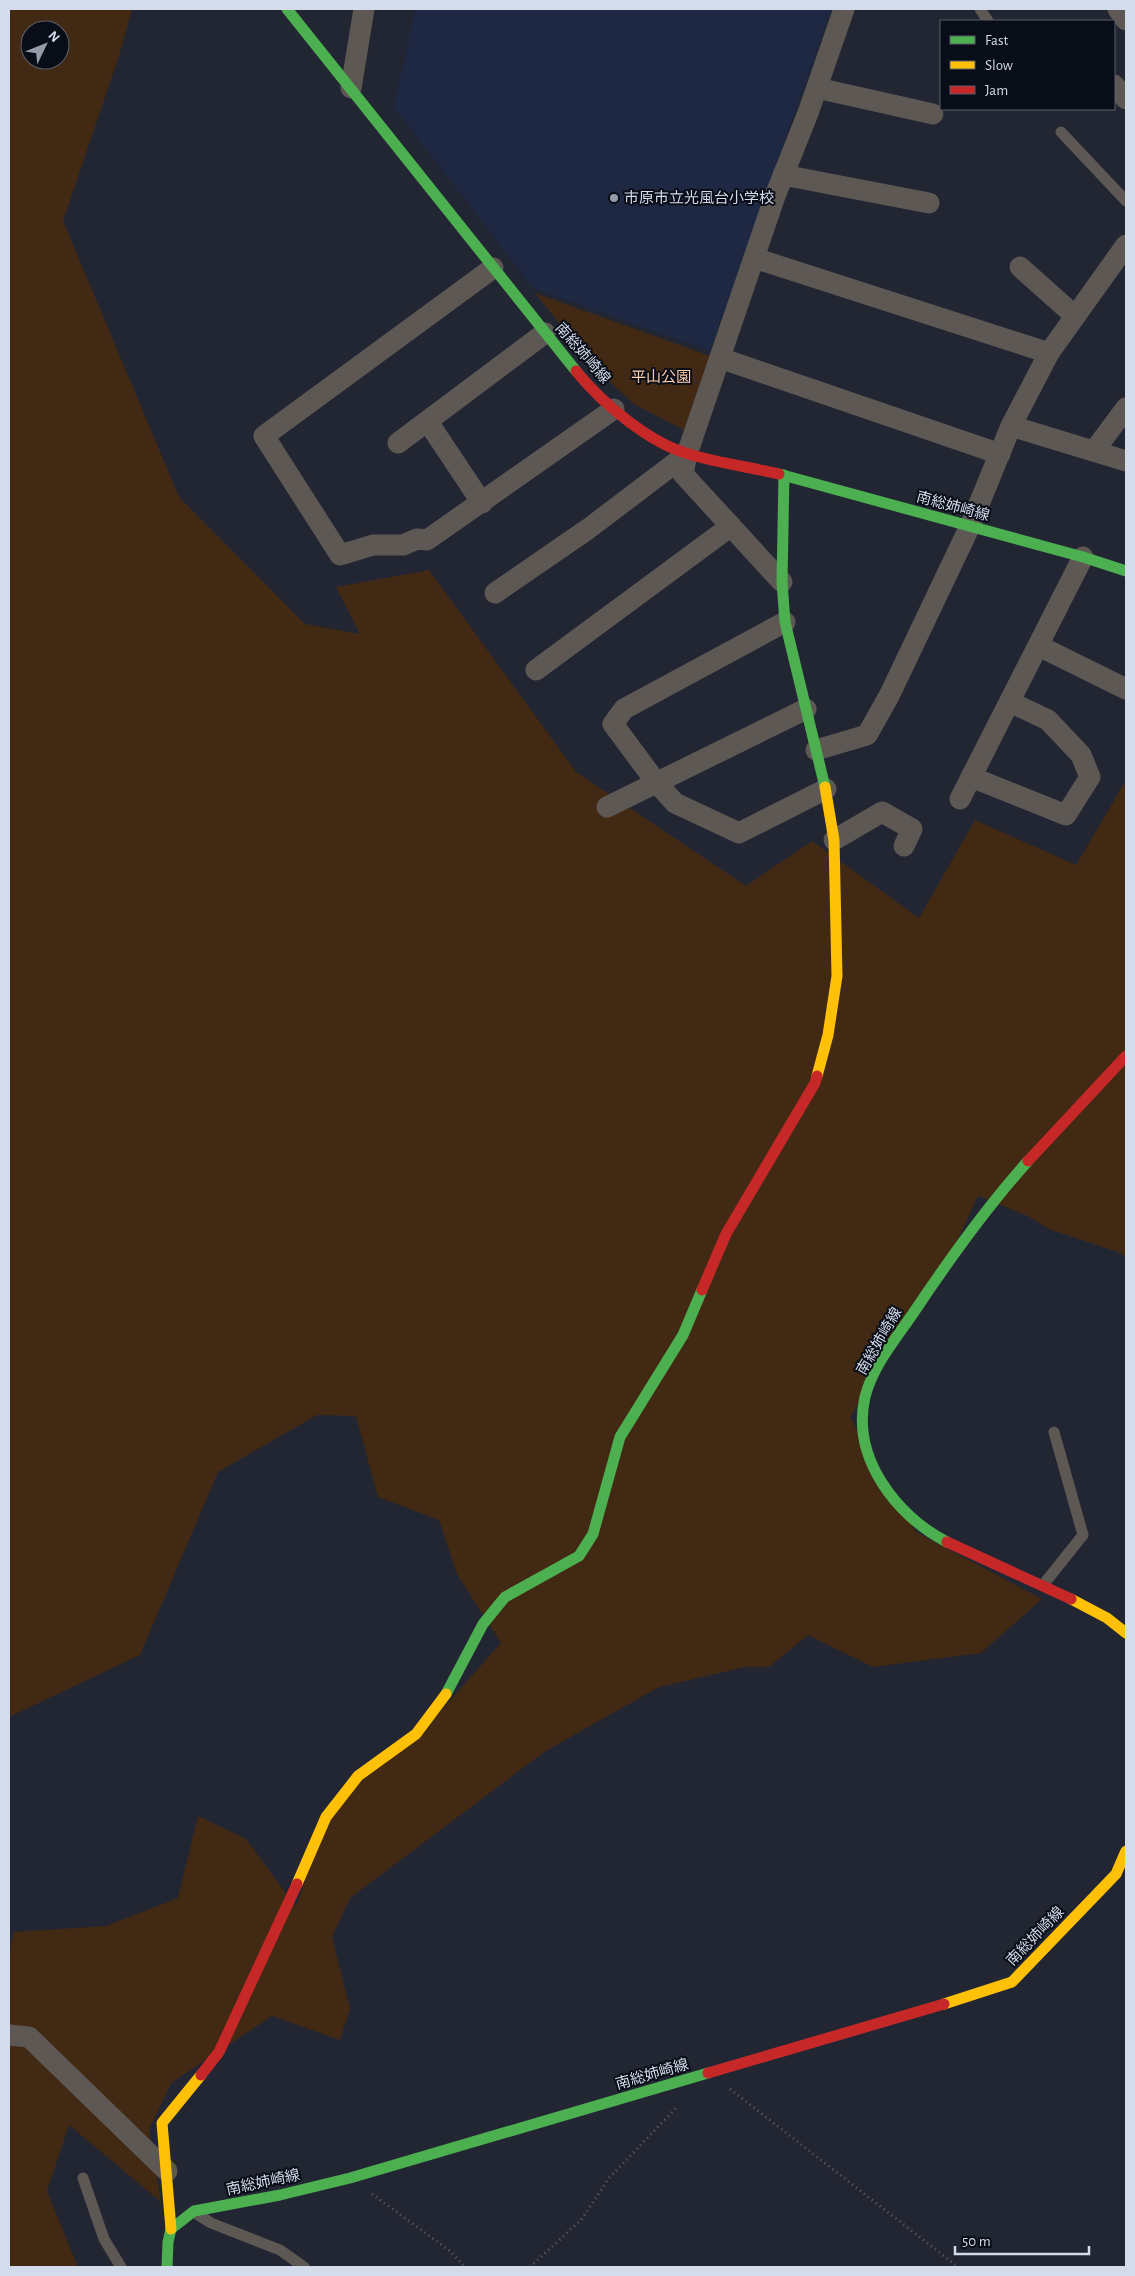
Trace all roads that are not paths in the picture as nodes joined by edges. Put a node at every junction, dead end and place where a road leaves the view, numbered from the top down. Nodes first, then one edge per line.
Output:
1 (287, 9) edge
2 (364, 9) edge
3 (844, 9) edge
4 (980, 9) edge
5 (1118, 9) edge
6 (987, 20) edge
7 (1126, 20) edge
8 (1115, 85) edge
9 (351, 88) junction
10 (817, 88) junction
11 (1126, 99) edge
12 (933, 114) dead end
13 (1061, 132) dead end
14 (783, 175) junction
15 (1126, 201) edge
16 (929, 203) dead end
17 (1126, 244) edge
18 (754, 258) junction
19 (1020, 267) dead end
20 (493, 268) junction
21 (1075, 316) junction
22 (545, 333) junction
23 (1049, 353) junction
24 (720, 358) junction
25 (1126, 408) edge
26 (614, 409) junction
27 (428, 422) junction
28 (1011, 426) junction
29 (398, 443) dead end
30 (1094, 451) junction
31 (687, 454) junction
32 (1000, 454) junction
33 (1126, 461) edge
34 (784, 475) junction
35 (482, 503) junction
36 (731, 526) junction
37 (970, 526) junction
38 (1083, 557) junction
39 (1126, 571) edge
40 (782, 582) junction
41 (495, 593) dead end
42 (785, 622) junction
43 (1039, 646) junction
44 (536, 670) dead end
45 (1126, 689) edge
46 (1010, 702) junction
47 (806, 709) junction
48 (816, 750) junction
49 (971, 777) junction
50 (656, 782) junction
51 (826, 789) junction
52 (960, 799) dead end
53 (607, 807) dead end
54 (834, 840) junction
55 (904, 846) dead end
56 (1126, 1056) edge
57 (1054, 1432) dead end
58 (1043, 1586) junction
59 (1126, 1633) edge
60 (1125, 1859) edge
61 (9, 2035) edge
62 (167, 2172) junction
63 (83, 2178) dead end
64 (194, 2212) junction
65 (171, 2229) junction
66 (121, 2267) edge
67 (167, 2267) edge
68 (304, 2267) edge

1 - 9 main road, 南総姉崎線
2 - 9 street
3 - 10 street
4 - 6 lane
5 - 7 street
8 - 11 street
9 - 20 main road, 南総姉崎線
10 - 12 street
10 - 14 street
13 - 15 lane
14 - 16 street
14 - 18 street
17 - 21 street
18 - 23 street
18 - 24 street
19 - 21 street
20 - 22 main road, 南総姉崎線
20 - 35 street
21 - 23 street
22 - 26 main road, 南総姉崎線
22 - 27 street
23 - 28 street
24 - 31 street
24 - 32 street
25 - 30 street
26 - 31 main road, 南総姉崎線
26 - 35 street
27 - 29 street
27 - 35 street
28 - 30 street
28 - 32 street
30 - 33 street
31 - 34 main road, 南総姉崎線
31 - 36 street
31 - 41 street
32 - 37 street
34 - 37 main road, 南総姉崎線
34 - 40 main road
36 - 40 street
36 - 44 street
37 - 38 main road, 南総姉崎線
37 - 48 street
38 - 39 main road, 南総姉崎線
38 - 43 street
40 - 42 main road
42 - 47 main road
42 - 50 street
43 - 45 street
43 - 46 street
46 - 49 street
46 - 49 street
47 - 48 main road
47 - 50 street
48 - 51 main road
49 - 52 street
50 - 51 street
50 - 53 street
51 - 54 main road
54 - 55 street
54 - 62 main road
56 - 58 main road, 南総姉崎線
57 - 58 lane
58 - 59 main road, 南総姉崎線
60 - 64 main road, 南総姉崎線
61 - 62 street
62 - 65 main road
63 - 66 lane
64 - 65 main road, 南総姉崎線
64 - 68 lane
65 - 67 main road

